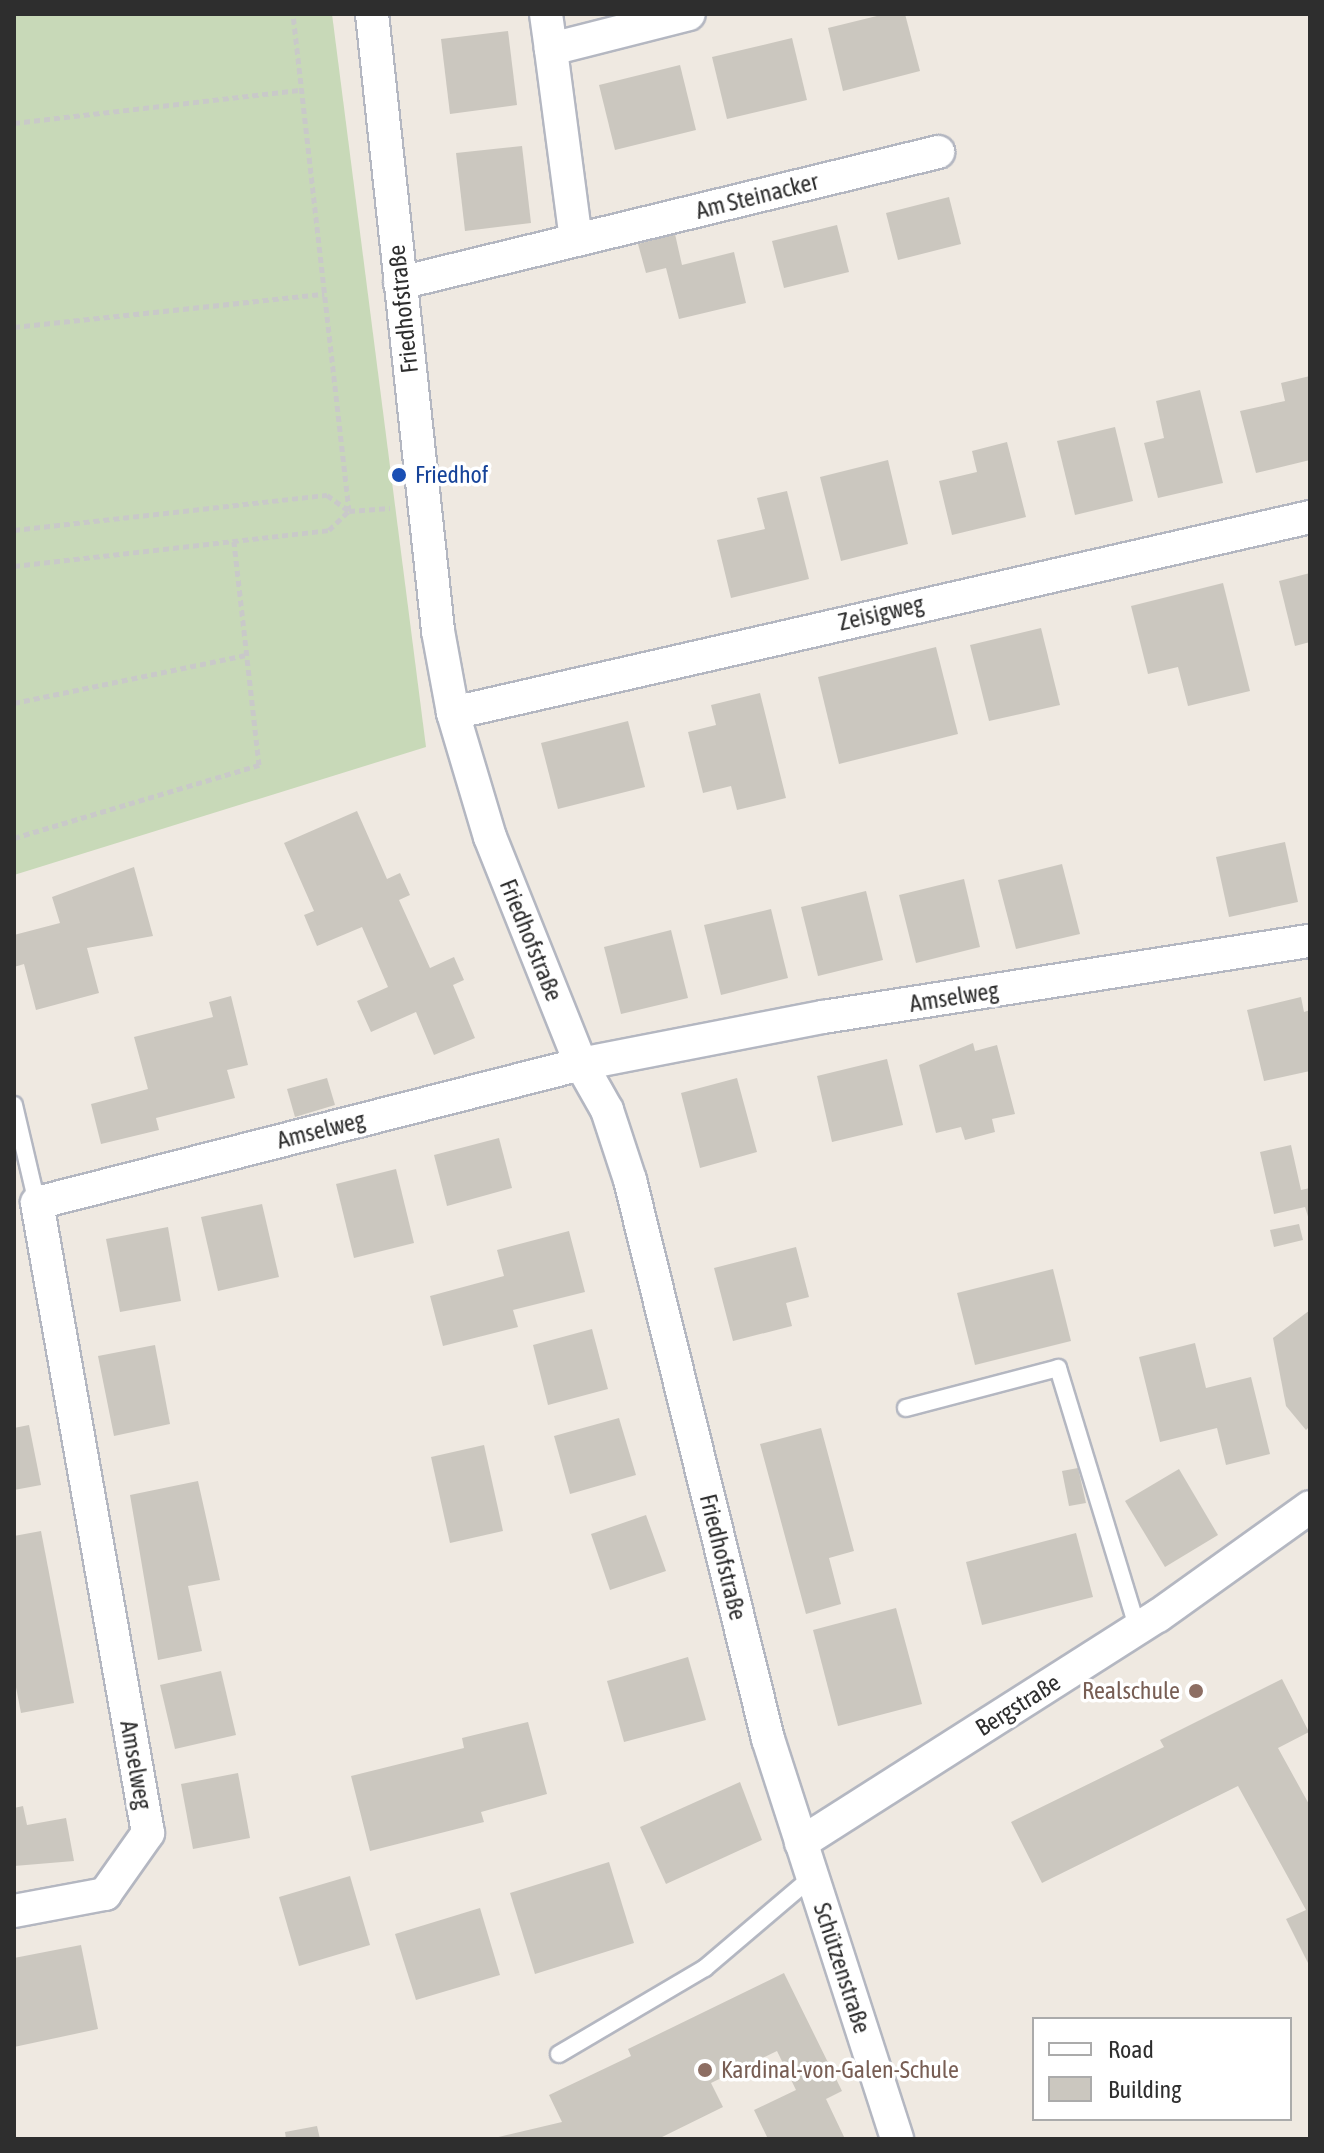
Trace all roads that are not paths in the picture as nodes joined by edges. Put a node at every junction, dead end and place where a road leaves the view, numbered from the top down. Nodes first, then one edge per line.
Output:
1 (372, 14) edge
2 (546, 14) edge
3 (689, 14) edge
4 (551, 49) junction
5 (938, 152) dead end
6 (576, 240) junction
7 (400, 283) junction
8 (1310, 517) edge
9 (453, 713) junction
10 (1310, 941) edge
11 (581, 1064) junction
12 (14, 1105) edge
13 (37, 1203) junction
14 (906, 1408) dead end
15 (1310, 1507) edge
16 (1138, 1629) junction
17 (801, 1843) junction
18 (812, 1877) junction
19 (14, 1911) edge
20 (559, 2054) dead end
21 (897, 2139) edge

1 - 7 street, Friedhofstraße
2 - 4 street
3 - 4 street
4 - 6 street
5 - 6 street, Am Steinacker
6 - 7 street, Am Steinacker
7 - 9 street, Friedhofstraße
8 - 9 street, Zeisigweg
9 - 11 street, Friedhofstraße
10 - 11 street, Amselweg
11 - 13 street, Amselweg
11 - 17 street, Friedhofstraße
12 - 13 lane
13 - 19 street, Amselweg
14 - 16 lane
15 - 16 street, Bergstraße
16 - 17 street, Bergstraße
17 - 18 street, Schützenstraße
18 - 20 lane
18 - 21 street, Schützenstraße

